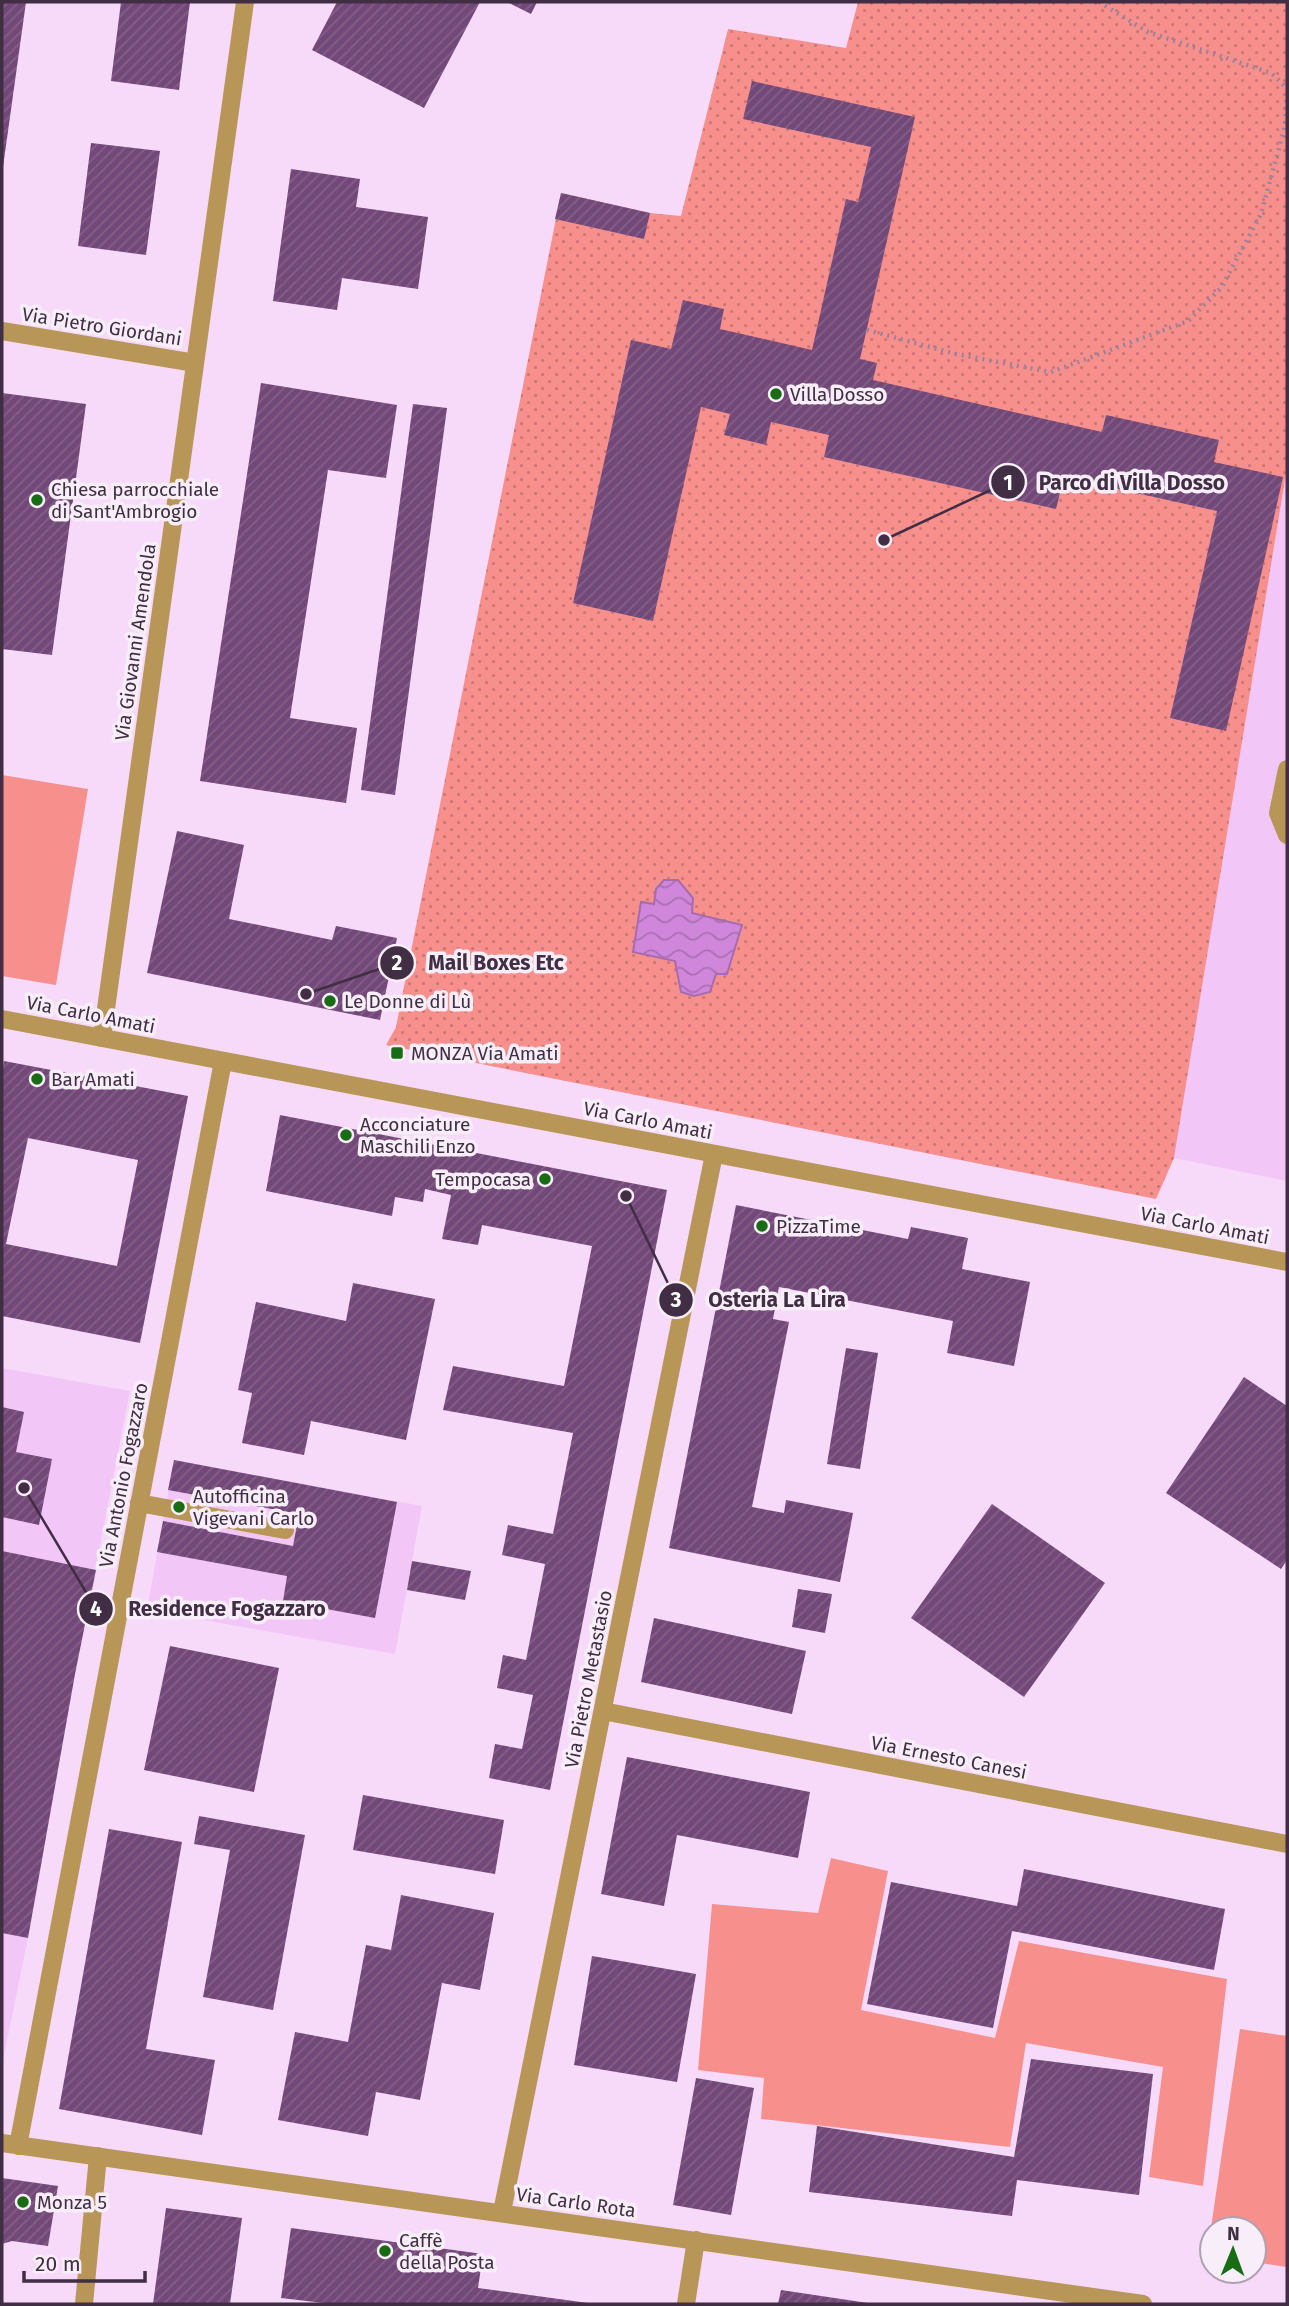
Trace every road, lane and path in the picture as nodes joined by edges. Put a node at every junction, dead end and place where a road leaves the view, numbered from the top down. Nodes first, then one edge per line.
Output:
1 (245, 2) edge
2 (1099, 2) edge
3 (1287, 88) edge
4 (867, 330) dead end
5 (2, 331) edge
6 (195, 363) junction
7 (1287, 769) edge
8 (1287, 835) edge
9 (2, 1018) edge
10 (102, 1038) junction
11 (223, 1060) junction
12 (714, 1154) junction
13 (1287, 1262) edge
14 (139, 1503) junction
15 (285, 1530) dead end
16 (603, 1711) junction
17 (1287, 1844) edge
18 (10, 2144) edge
19 (98, 2156) junction
20 (502, 2212) junction
21 (696, 2240) junction
22 (84, 2304) edge
23 (686, 2304) edge
24 (1143, 2304) edge

1 - 6 street, Via Giovanni Amendola
2 - 3 path
3 - 4 path
5 - 6 street, Via Pietro Giordani
6 - 10 street, Via Giovanni Amendola
7 - 8 street
9 - 10 street, Via Carlo Amati
10 - 11 street, Via Carlo Amati
11 - 12 street, Via Carlo Amati
11 - 14 street, Via Antonio Fogazzaro
12 - 13 street, Via Carlo Amati
12 - 16 street, Via Pietro Metastasio
14 - 15 street
14 - 18 street, Via Antonio Fogazzaro
16 - 17 street, Via Ernesto Canesi
16 - 20 street, Via Pietro Metastasio
18 - 19 street, Via Carlo Rota
19 - 20 street, Via Carlo Rota
19 - 22 street
20 - 21 street, Via Carlo Rota
21 - 23 street
21 - 24 street, Via Carlo Rota

